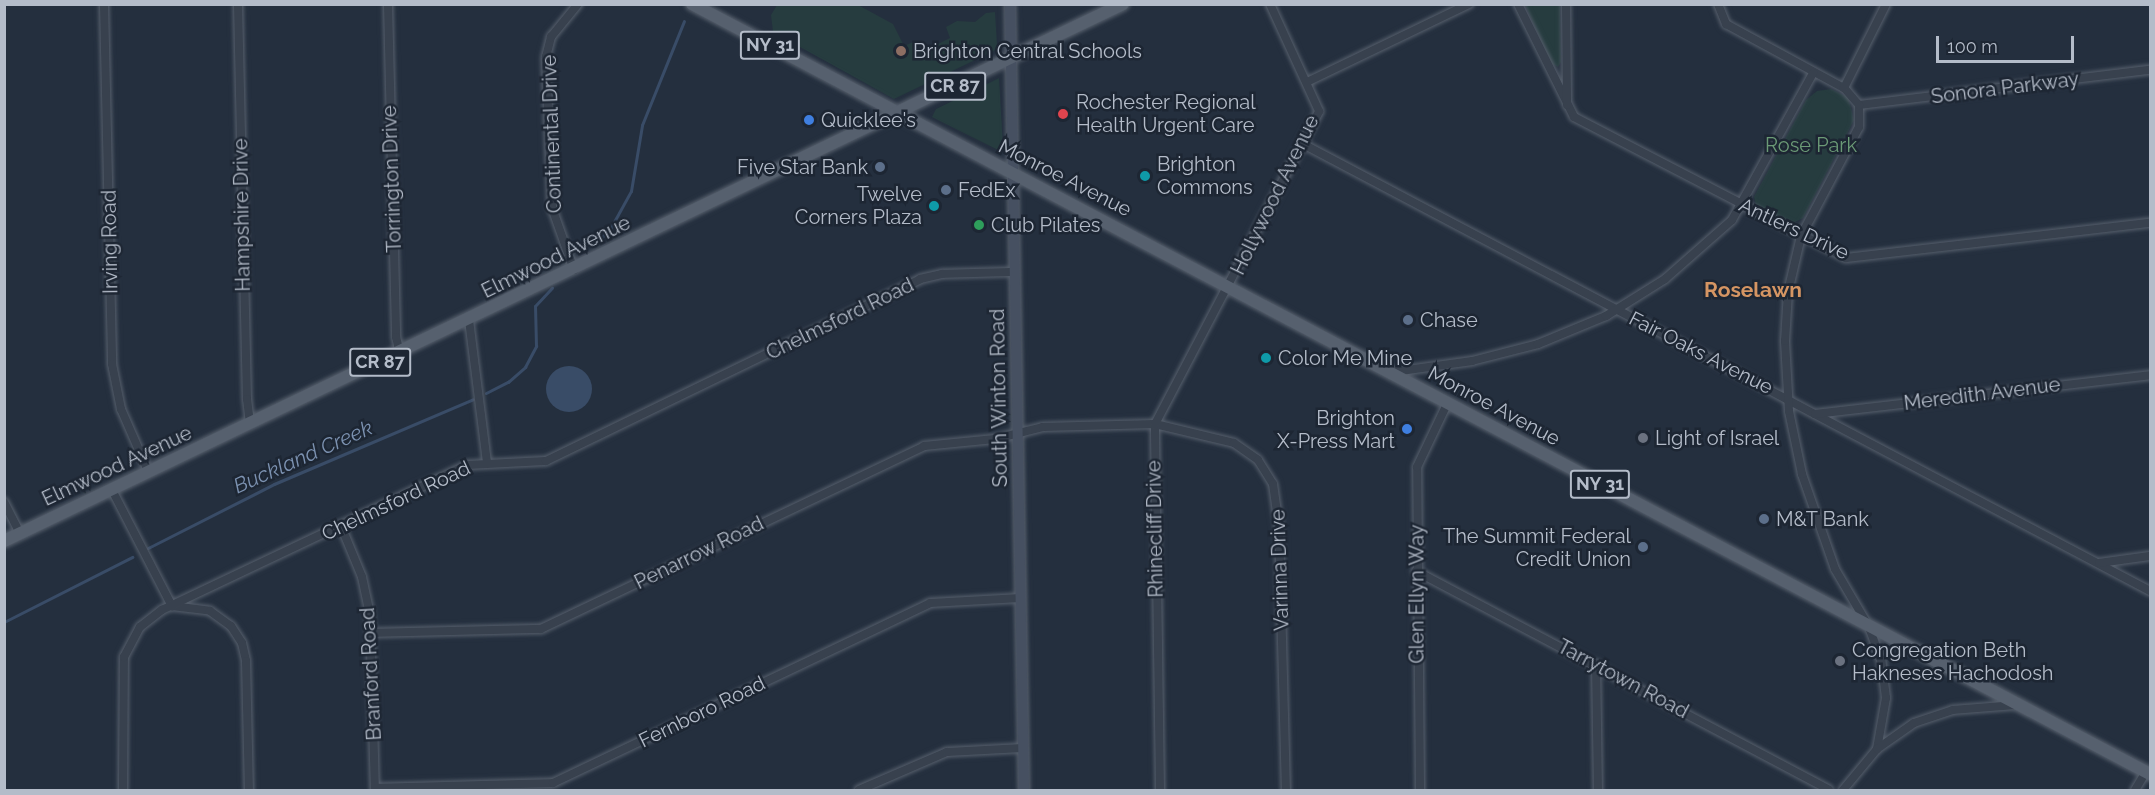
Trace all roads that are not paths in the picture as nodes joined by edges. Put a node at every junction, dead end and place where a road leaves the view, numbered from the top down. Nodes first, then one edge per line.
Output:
1 (104, 4) edge
2 (238, 4) edge
3 (388, 4) edge
4 (578, 4) edge
5 (692, 4) edge
6 (1010, 4) edge
7 (1123, 4) edge
8 (1270, 4) edge
9 (1469, 4) edge
10 (1518, 4) edge
11 (1566, 4) edge
12 (1718, 4) edge
13 (1886, 4) edge
14 (1011, 58) junction
15 (2151, 70) edge
16 (1813, 73) junction
17 (1306, 82) junction
18 (1844, 88) junction
19 (1859, 105) junction
20 (1568, 110) junction
21 (900, 114) junction
22 (1303, 144) junction
23 (1013, 173) junction
24 (1742, 205) junction
25 (2151, 223) edge
26 (1801, 236) junction
27 (574, 270) junction
28 (1015, 272) junction
29 (1229, 287) junction
30 (1618, 310) junction
31 (469, 320) junction
32 (400, 353) junction
33 (1391, 372) junction
34 (2151, 375) edge
35 (1788, 398) junction
36 (1448, 404) junction
37 (1814, 414) junction
38 (250, 424) junction
39 (1155, 424) junction
40 (1018, 433) junction
41 (487, 463) junction
42 (149, 473) junction
43 (112, 490) junction
44 (4, 502) edge
45 (341, 526) junction
46 (20, 534) junction
47 (4, 541) edge
48 (2151, 556) edge
49 (2099, 563) junction
50 (1416, 571) junction
51 (2151, 591) edge
52 (1021, 597) junction
53 (172, 606) junction
54 (1869, 627) junction
55 (372, 633) junction
56 (1596, 664) junction
57 (2022, 705) junction
58 (1023, 748) junction
59 (1877, 749) junction
60 (2148, 773) edge
61 (375, 789) edge
62 (123, 790) edge
63 (249, 790) edge
64 (859, 790) edge
65 (1024, 790) edge
66 (1160, 790) edge
67 (1286, 790) edge
68 (1420, 790) edge
69 (1598, 790) edge
70 (1830, 790) edge
71 (1843, 790) edge
72 (2135, 790) edge

1 - 42 street, Irving Road
2 - 38 street, Hampshire Drive
3 - 32 street, Torrington Drive
4 - 27 street, Continental Drive
5 - 21 main road, Monroe Avenue / NY 31
6 - 14 main road, South Winton Road
7 - 14 main road, Elmwood Avenue / CR 87
8 - 17 street, Hollywood Avenue
9 - 17 street
10 - 20 street
11 - 20 street
12 - 16 street
13 - 18 street
14 - 21 main road, Elmwood Avenue / CR 87
14 - 23 main road, South Winton Road
15 - 19 street, Sonora Parkway
16 - 18 street
16 - 24 street
17 - 22 street, Hollywood Avenue
18 - 19 street
19 - 26 street
20 - 24 street, Antlers Drive
21 - 23 main road, Monroe Avenue / NY 31
21 - 27 main road, Elmwood Avenue / CR 87
22 - 29 street, Hollywood Avenue
22 - 30 street, Fair Oaks Avenue
23 - 28 main road, South Winton Road
23 - 29 main road, Monroe Avenue / NY 31
24 - 26 street, Antlers Drive
24 - 30 street
25 - 26 street, Antlers Drive
26 - 35 street
27 - 31 main road, Elmwood Avenue / CR 87
28 - 40 main road, South Winton Road
28 - 41 street, Chelmsford Road
29 - 33 main road, Monroe Avenue / NY 31
29 - 39 street, Rhinecliff Drive
30 - 33 street
30 - 35 street, Fair Oaks Avenue
31 - 32 main road, Elmwood Avenue / CR 87
31 - 41 street
32 - 38 main road, Elmwood Avenue / CR 87
33 - 36 main road, Monroe Avenue / NY 31
34 - 37 street, Meredith Avenue
35 - 37 street, Fair Oaks Avenue
35 - 54 street
36 - 50 street, Glen Ellyn Way
36 - 54 main road, Monroe Avenue / NY 31
37 - 49 street, Fair Oaks Avenue
38 - 42 main road, Elmwood Avenue / CR 87
39 - 40 street, Varinna Drive
39 - 66 street, Rhinecliff Drive
39 - 67 street, Varinna Drive
40 - 52 main road, South Winton Road
40 - 55 street, Penarrow Road
41 - 45 street, Chelmsford Road
42 - 43 main road, Elmwood Avenue / CR 87
43 - 46 main road, Elmwood Avenue / CR 87
43 - 53 street
44 - 46 street
45 - 53 street, Chelmsford Road
45 - 55 street, Branford Road
46 - 47 main road, Elmwood Avenue / CR 87
48 - 49 street
49 - 51 street, Fair Oaks Avenue
50 - 56 street, Tarrytown Road
50 - 68 street, Glen Ellyn Way
52 - 58 main road, South Winton Road
52 - 61 street, Fernboro Road
53 - 62 street, Chelmsford Road
53 - 63 street
54 - 57 main road, Monroe Avenue / NY 31
54 - 59 street
55 - 61 street, Branford Road
56 - 69 street
56 - 70 street, Tarrytown Road
57 - 59 street
57 - 60 main road, Monroe Avenue / NY 31
58 - 64 street
58 - 65 main road, South Winton Road
59 - 71 street
60 - 72 street

